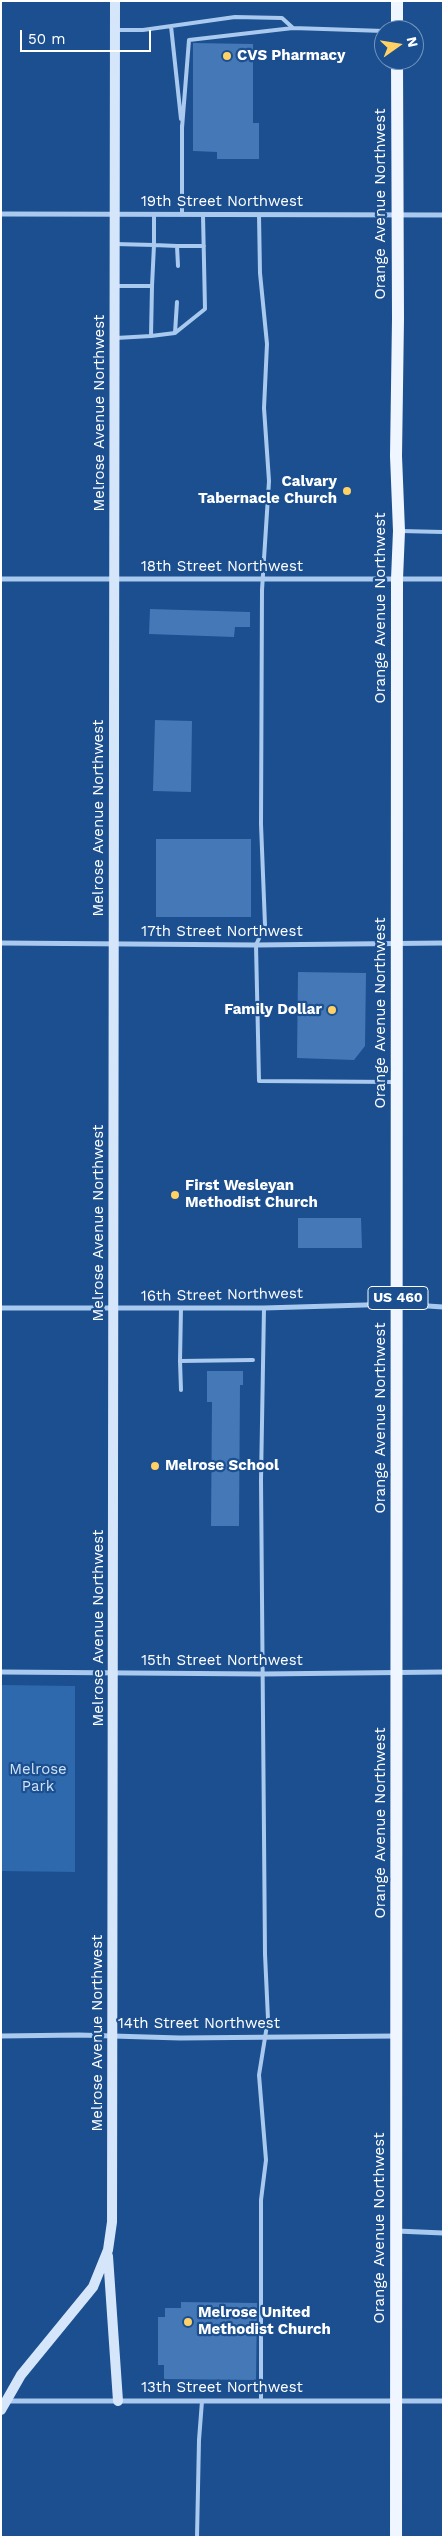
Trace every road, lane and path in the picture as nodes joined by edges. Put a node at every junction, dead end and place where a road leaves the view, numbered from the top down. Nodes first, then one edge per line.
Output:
1 (115, 1) edge
2 (397, 1) edge
3 (397, 20) edge
4 (171, 26) junction
5 (293, 28) junction
6 (115, 30) junction
7 (374, 31) edge
8 (397, 70) edge
9 (182, 128) junction
10 (1, 214) edge
11 (115, 214) junction
12 (154, 214) junction
13 (182, 214) junction
14 (203, 215) junction
15 (259, 215) junction
16 (397, 215) junction
17 (443, 215) edge
18 (115, 244) junction
19 (154, 245) junction
20 (177, 246) junction
21 (204, 246) junction
22 (178, 266) dead end
23 (115, 286) junction
24 (152, 286) junction
25 (177, 302) dead end
26 (175, 333) junction
27 (151, 336) junction
28 (116, 338) junction
29 (399, 531) junction
30 (443, 532) edge
31 (1, 579) edge
32 (263, 579) junction
33 (397, 579) junction
34 (443, 579) edge
35 (114, 580) junction
36 (1, 943) edge
37 (398, 943) junction
38 (114, 944) junction
39 (443, 944) edge
40 (256, 945) junction
41 (398, 1082) junction
42 (398, 1304) junction
43 (443, 1307) edge
44 (1, 1308) edge
45 (114, 1308) junction
46 (180, 1308) junction
47 (264, 1308) junction
48 (254, 1360) dead end
49 (180, 1361) junction
50 (181, 1390) dead end
51 (1, 1672) edge
52 (398, 1672) junction
53 (443, 1672) edge
54 (114, 1673) junction
55 (263, 1674) junction
56 (1, 2036) edge
57 (113, 2036) junction
58 (397, 2036) junction
59 (266, 2038) junction
60 (397, 2231) junction
61 (443, 2233) edge
62 (108, 2250) junction
63 (202, 2400) junction
64 (118, 2401) junction
65 (261, 2401) junction
66 (396, 2401) junction
67 (443, 2402) edge
68 (2, 2404) edge
69 (197, 2537) edge
70 (396, 2537) edge

1 - 6 street, Melrose Avenue Northwest
2 - 3 main road
4 - 5 lane
4 - 6 lane
4 - 9 lane
5 - 7 lane
5 - 9 lane
6 - 11 street, Melrose Avenue Northwest
8 - 16 main road, Orange Avenue Northwest / US 460
9 - 13 lane
10 - 11 street, 19th Street Northwest
11 - 12 street, 19th Street Northwest
11 - 18 street, Melrose Avenue Northwest
12 - 13 street, 19th Street Northwest
12 - 19 lane
13 - 14 street, 19th Street Northwest
14 - 15 street, 19th Street Northwest
14 - 21 lane
15 - 16 street, 19th Street Northwest
15 - 32 lane
16 - 17 street, 19th Street Northwest
16 - 29 main road, Orange Avenue Northwest / US 460
18 - 19 lane
18 - 23 street, Melrose Avenue Northwest
19 - 20 lane
19 - 24 lane
20 - 21 lane
20 - 22 lane
21 - 26 lane
23 - 24 lane
23 - 28 street, Melrose Avenue Northwest
24 - 27 lane
25 - 26 lane
26 - 27 lane
27 - 28 lane
28 - 35 street, Melrose Avenue Northwest
29 - 30 lane
29 - 33 main road, Orange Avenue Northwest / US 460
31 - 35 street, 18th Street Northwest
32 - 33 street, 18th Street Northwest
32 - 35 street, 18th Street Northwest
32 - 40 lane
33 - 34 street, 18th Street Northwest
33 - 37 main road, Orange Avenue Northwest / US 460
35 - 38 street, Melrose Avenue Northwest
36 - 38 street, 17th Street Northwest
37 - 39 street, 17th Street Northwest
37 - 40 street, 17th Street Northwest
37 - 41 main road, Orange Avenue Northwest / US 460
38 - 40 street, 17th Street Northwest
38 - 45 street, Melrose Avenue Northwest
40 - 41 lane
41 - 42 main road, Orange Avenue Northwest / US 460
42 - 43 street, 16th Street Northwest
42 - 47 street, 16th Street Northwest
42 - 52 main road, Orange Avenue Northwest / US 460
44 - 45 street, 16th Street Northwest
45 - 46 street, 16th Street Northwest
45 - 54 street, Melrose Avenue Northwest
46 - 47 street, 16th Street Northwest
46 - 49 lane
47 - 55 lane
48 - 49 lane
49 - 50 lane
51 - 54 street, 15th Street Northwest
52 - 53 street, 15th Street Northwest
52 - 55 street, 15th Street Northwest
52 - 58 main road, Orange Avenue Northwest / US 460
54 - 55 street, 15th Street Northwest
54 - 57 street, Melrose Avenue Northwest
55 - 59 lane
56 - 57 street, 14th Street Northwest
57 - 59 street, 14th Street Northwest
57 - 62 street, Melrose Avenue Northwest
58 - 59 street, 14th Street Northwest
58 - 60 main road, Orange Avenue Northwest / US 460
59 - 65 lane
60 - 61 street
60 - 66 main road, Orange Avenue Northwest / US 460
62 - 64 street
62 - 68 street, Melrose Avenue Northwest
63 - 64 street, 13th Street Northwest
63 - 65 street, 13th Street Northwest
63 - 69 lane
64 - 68 street, 13th Street Northwest
65 - 66 street, 13th Street Northwest
66 - 67 street, 13th Street Northwest
66 - 70 main road, Orange Avenue Northwest / US 460

